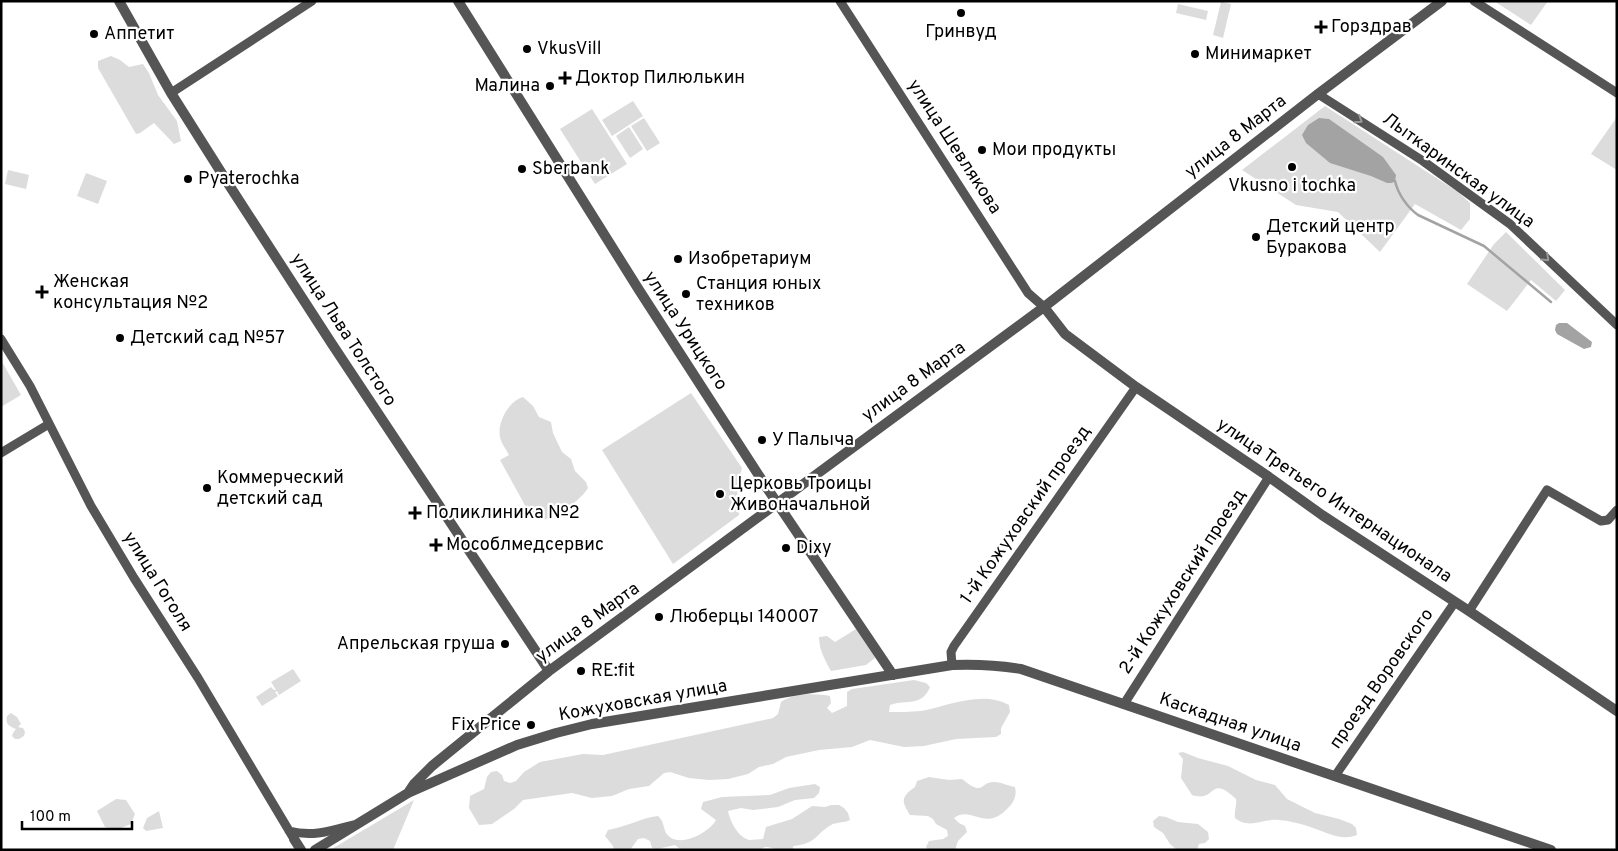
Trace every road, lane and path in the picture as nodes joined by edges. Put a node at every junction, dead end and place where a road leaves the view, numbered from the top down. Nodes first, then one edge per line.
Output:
1 (119, 1) edge
2 (312, 1) edge
3 (458, 1) edge
4 (840, 1) edge
5 (1442, 1) edge
6 (1474, 1) edge
7 (171, 93) junction
8 (1617, 93) edge
9 (1318, 94) junction
10 (1044, 307) junction
11 (1617, 325) edge
12 (1, 338) edge
13 (1136, 387) junction
14 (49, 424) junction
15 (1, 453) edge
16 (1269, 477) junction
17 (778, 503) junction
18 (1617, 510) edge
19 (1455, 602) junction
20 (1469, 611) junction
21 (952, 665) junction
22 (549, 671) junction
23 (893, 675) junction
24 (1124, 704) junction
25 (1617, 711) edge
26 (449, 752) junction
27 (461, 769) junction
28 (1335, 776) junction
29 (408, 793) junction
30 (358, 824) junction
31 (292, 835) junction
32 (301, 850) edge
33 (315, 850) edge
34 (1551, 850) edge

1 - 7 street, улица Льва Толстого
2 - 7 street
3 - 17 street, улица Урицкого
4 - 10 street, улица Шевлякова
5 - 9 street, улица 8 Марта
6 - 8 street
7 - 22 street, улица Льва Толстого
9 - 10 street, улица 8 Марта
9 -> 11 street, Лыткаринская улица
10 - 13 street, улица Третьего Интернационала
10 - 17 street, улица 8 Марта
12 - 14 street, улица Гоголя
13 - 16 street, улица Третьего Интернационала
13 - 21 street, 1-й Кожуховский проезд
14 - 15 street
14 - 31 street, улица Гоголя
16 - 19 street, улица Третьего Интернационала
16 - 24 street, 2-й Кожуховский проезд
17 - 22 street, улица 8 Марта
17 - 23 street, улица Урицкого
18 - 20 street
19 - 20 street, улица Третьего Интернационала
19 - 28 street, проезд Воровского
20 - 25 street, улица Третьего Интернационала
21 - 23 street, Каскадная улица
21 - 24 street, Каскадная улица
22 - 26 street, улица 8 Марта
23 - 27 street, Кожуховская улица
24 - 28 street, Каскадная улица
26 - 27 street
26 - 29 street, улица 8 Марта
27 - 29 street, Кожуховская улица
28 - 34 street, Каскадная улица
29 - 30 street
30 - 31 street
30 - 33 street
31 - 32 street

